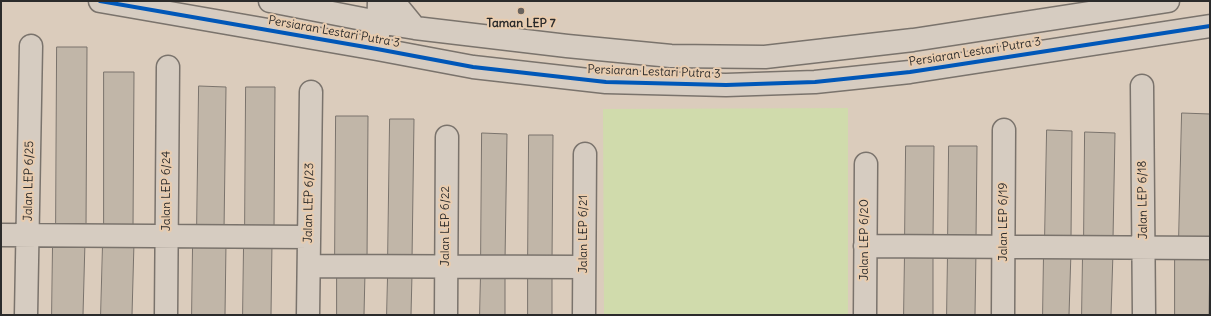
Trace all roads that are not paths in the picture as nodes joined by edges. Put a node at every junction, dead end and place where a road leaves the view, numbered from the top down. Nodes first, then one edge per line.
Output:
1 (100, 1) edge
2 (270, 1) edge
3 (347, 1) edge
4 (393, 1) edge
5 (1168, 1) edge
6 (313, 9) junction
7 (378, 11) edge
8 (1210, 26) edge
9 (415, 28) junction
10 (31, 46) dead end
11 (377, 49) junction
12 (168, 67) dead end
13 (1142, 86) dead end
14 (311, 92) dead end
15 (1004, 130) dead end
16 (447, 137) dead end
17 (584, 154) dead end
18 (866, 164) dead end
19 (1, 235) edge
20 (28, 235) junction
21 (167, 236) junction
22 (309, 237) junction
23 (865, 246) junction
24 (1004, 247) junction
25 (1144, 247) junction
26 (1210, 248) edge
27 (309, 266) junction
28 (446, 266) junction
29 (584, 267) junction
30 (26, 315) edge
31 (166, 315) edge
32 (308, 315) edge
33 (446, 315) edge
34 (584, 315) edge
35 (865, 315) edge
36 (1003, 315) edge
37 (1144, 315) edge

1 - 11 street, Persiaran Lestari Putra 3
2 - 6 street, Persiaran Lestari Putra 3
3 - 6 street
4 - 9 street
5 - 9 street, Persiaran Lestari Putra 3
6 - 7 street, Persiaran Lestari Putra 3
7 - 9 street, Persiaran Lestari Putra 3
7 - 11 street
8 - 11 street, Persiaran Lestari Putra 3
10 - 20 street, Jalan LEP 6/25
12 - 21 street, Jalan LEP 6/24
13 - 25 street, Jalan LEP 6/18
14 - 22 street, Jalan LEP 6/23
15 - 24 street, Jalan LEP 6/19
16 - 28 street, Jalan LEP 6/22
17 - 29 street, Jalan LEP 6/21
18 - 23 street, Jalan LEP 6/20
19 - 20 street
20 - 21 street
20 - 30 street, Jalan LEP 6/25
21 - 22 street
21 - 31 street, Jalan LEP 6/24
22 - 27 street, Jalan LEP 6/23
23 - 24 street
23 - 35 street, Jalan LEP 6/20
24 - 25 street
24 - 36 street, Jalan LEP 6/19
25 - 26 street
25 - 37 street, Jalan LEP 6/18
27 - 28 street
27 - 32 street, Jalan LEP 6/23
28 - 29 street
28 - 33 street, Jalan LEP 6/22
29 - 34 street, Jalan LEP 6/21

